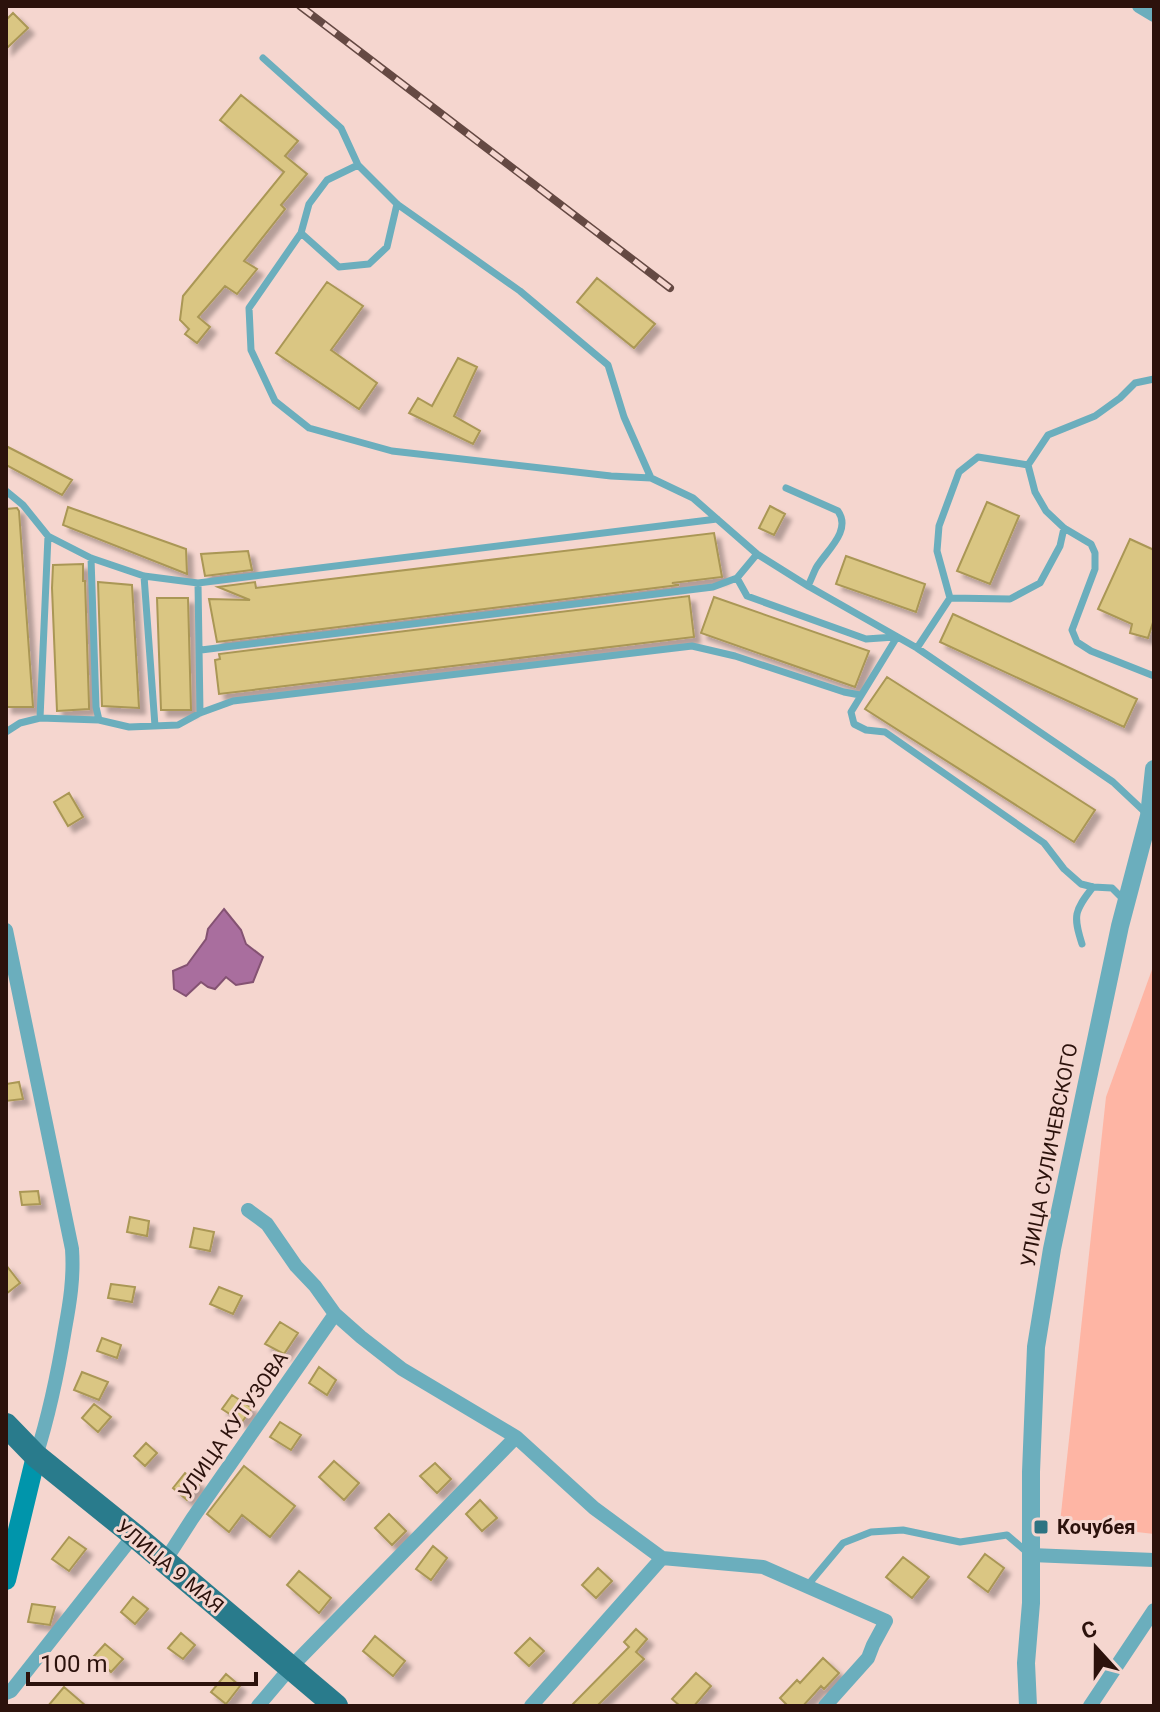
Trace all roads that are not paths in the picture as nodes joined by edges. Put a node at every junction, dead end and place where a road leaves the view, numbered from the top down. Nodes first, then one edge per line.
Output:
1 (1139, 6) edge
2 (1154, 15) edge
3 (263, 58) dead end
4 (358, 165) junction
5 (397, 204) junction
6 (301, 233) junction
7 (1154, 379) edge
8 (1028, 465) junction
9 (651, 478) junction
10 (786, 488) dead end
11 (6, 491) edge
12 (717, 519) junction
13 (1064, 528) junction
14 (48, 536) junction
15 (757, 554) junction
16 (91, 558) junction
17 (144, 576) junction
18 (737, 578) junction
19 (198, 583) junction
20 (808, 586) junction
21 (950, 598) junction
22 (897, 637) junction
23 (917, 648) junction
24 (201, 650) junction
25 (1154, 676) edge
26 (860, 695) junction
27 (200, 713) junction
28 (40, 718) junction
29 (99, 720) junction
30 (155, 726) junction
31 (6, 732) edge
32 (1154, 769) edge
33 (1152, 817) edge
34 (1093, 887) junction
35 (1126, 903) junction
36 (6, 930) edge
37 (1082, 944) dead end
38 (248, 1210) dead end
39 (335, 1314) junction
40 (6, 1425) edge
41 (516, 1437) junction
42 (36, 1456) junction
43 (134, 1535) junction
44 (1031, 1555) junction
45 (662, 1558) junction
46 (1154, 1560) edge
47 (165, 1561) junction
48 (6, 1580) edge
49 (806, 1587) junction
50 (1154, 1610) edge
51 (291, 1667) junction
52 (6, 1693) edge
53 (258, 1706) edge
54 (336, 1706) edge
55 (531, 1706) edge
56 (825, 1706) edge
57 (1028, 1706) edge
58 (1090, 1706) edge

1 - 2 street
3 - 4 lane
4 - 5 lane
4 - 6 lane
5 - 6 lane
5 - 9 lane
6 - 9 lane
7 - 8 lane
8 - 13 lane
8 - 21 lane
9 - 12 lane
10 - 20 lane
11 - 14 lane
12 - 15 lane
12 - 19 lane
13 - 21 lane
13 - 25 lane
14 - 16 lane
14 - 28 lane
15 - 18 lane
15 - 20 lane
16 - 17 lane
16 - 29 lane
17 - 19 lane
17 - 30 lane
18 - 22 lane
18 - 24 lane
19 - 24 lane
20 - 22 lane
21 - 23 lane
22 - 23 lane
22 - 26 lane
23 - 33 lane
24 - 27 lane
26 - 27 lane
26 - 34 lane
27 - 30 lane
28 - 29 lane
28 - 31 lane
29 - 30 lane
32 - 33 street, УЛИЦА СУЛИЧЕВСКОГО
33 - 35 street, УЛИЦА СУЛИЧЕВСКОГО
34 - 35 lane
34 - 37 lane
35 - 44 street, УЛИЦА СУЛИЧЕВСКОГО
36 - 42 street
38 - 39 street
39 - 41 street
39 - 47 street, УЛИЦА КУТУЗОВА
40 - 42 main road, УЛИЦА 9 МАЯ
41 - 45 street
41 - 51 street
42 - 43 main road, УЛИЦА 9 МАЯ
42 - 48 main road
43 - 47 main road, УЛИЦА 9 МАЯ
43 - 52 street
44 - 46 street
44 - 49 lane
44 - 57 street, УЛИЦА СУЛИЧЕВСКОГО
45 - 49 street
45 - 55 street
47 - 51 main road, УЛИЦА 9 МАЯ
49 - 56 street
50 - 58 street
51 - 53 street
51 - 54 main road, УЛИЦА 9 МАЯ

